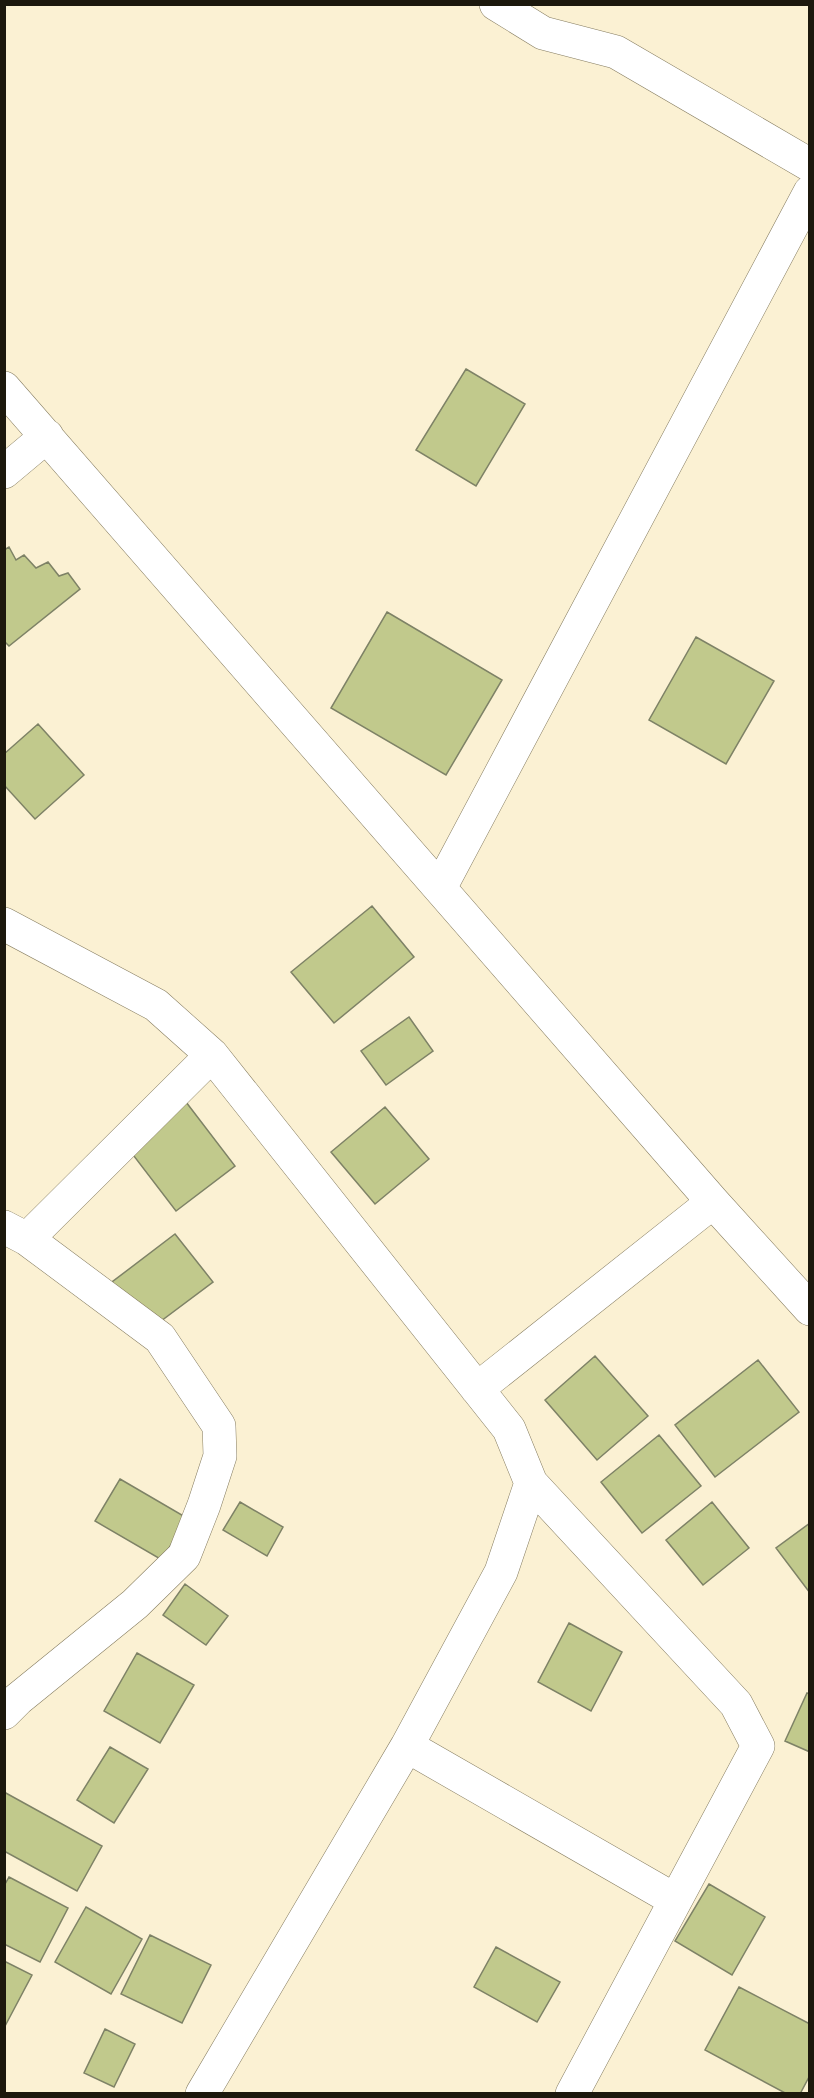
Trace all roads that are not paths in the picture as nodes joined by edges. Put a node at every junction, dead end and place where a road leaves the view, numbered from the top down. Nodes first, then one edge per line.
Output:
1 (496, 4) edge
2 (810, 165) edge
3 (810, 192) edge
4 (4, 388) edge
5 (47, 436) junction
6 (4, 472) edge
7 (440, 888) junction
8 (4, 924) edge
9 (212, 1054) junction
10 (713, 1202) junction
11 (16, 1233) edge
12 (810, 1309) edge
13 (477, 1389) junction
14 (531, 1483) junction
15 (4, 1713) edge
16 (407, 1746) junction
17 (675, 1900) junction
18 (202, 2094) edge
19 (572, 2094) edge

1 - 2 street
3 - 7 street
4 - 5 street
5 - 6 street
5 - 7 street
7 - 10 street
8 - 9 street
9 - 11 street
9 - 13 street
10 - 12 street
10 - 13 street
11 - 15 street
13 - 14 street
14 - 16 street
14 - 17 street
16 - 17 street
16 - 18 street
17 - 19 street

